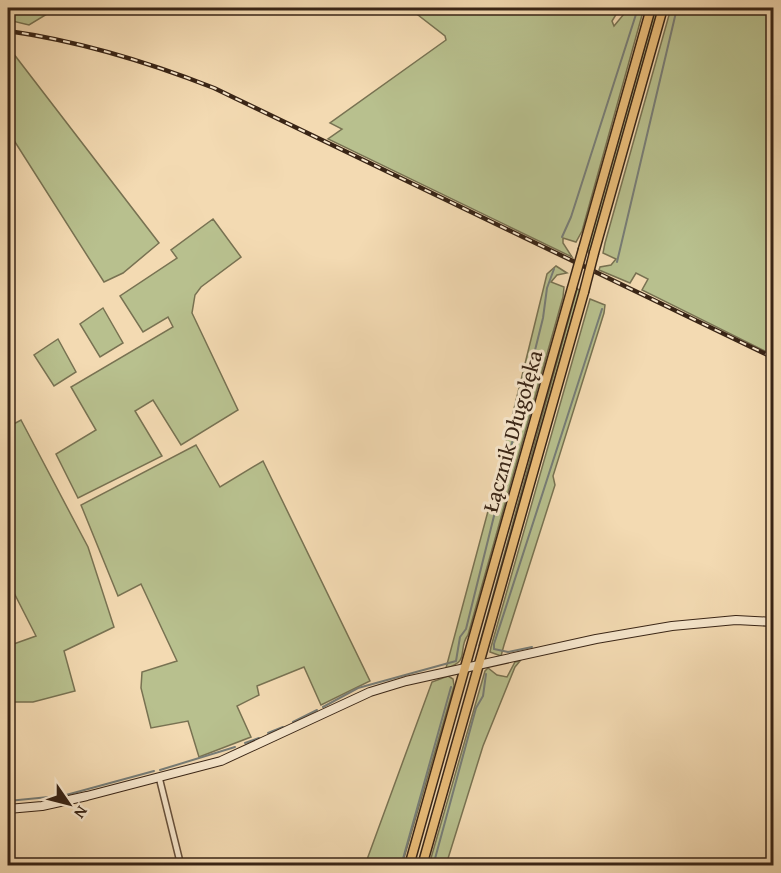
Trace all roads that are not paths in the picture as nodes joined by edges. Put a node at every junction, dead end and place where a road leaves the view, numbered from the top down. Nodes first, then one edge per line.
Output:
1 (651, 8) edge
2 (663, 8) edge
3 (774, 622) edge
4 (480, 664) junction
5 (464, 669) junction
6 (159, 777) junction
7 (8, 809) edge
8 (181, 866) edge
9 (409, 866) edge
10 (422, 866) edge

1 - 5 main road, Łącznik Długołęka, bridge
2 - 4 main road, Łącznik Długołęka, bridge
3 - 4 street
4 - 5 street
4 - 10 main road, Łącznik Długołęka
5 - 6 street
5 - 9 main road, Łącznik Długołęka
6 - 7 street
6 - 8 street

